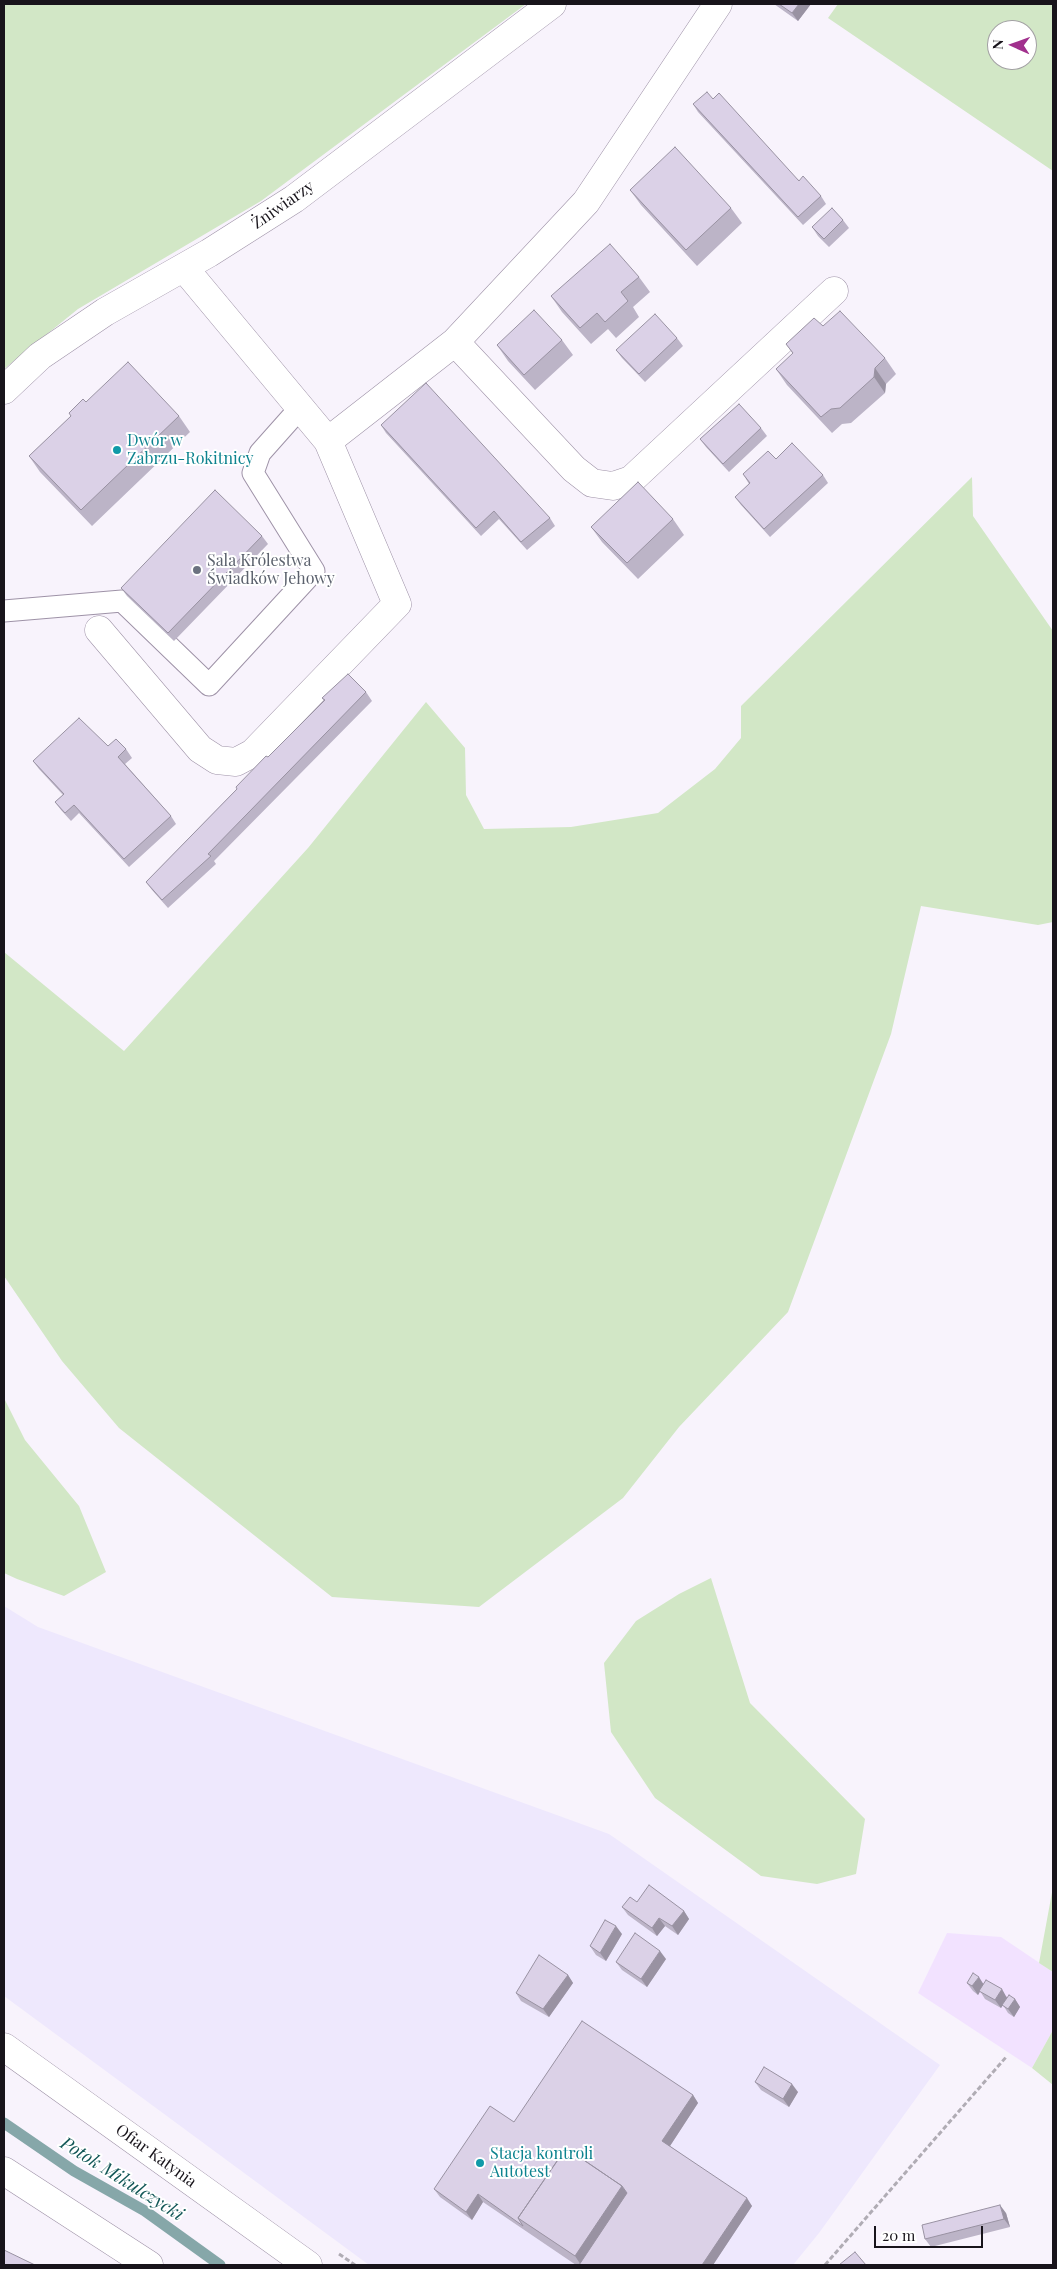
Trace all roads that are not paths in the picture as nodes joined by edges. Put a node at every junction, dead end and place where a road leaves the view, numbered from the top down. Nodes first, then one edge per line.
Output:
1 (552, 4) edge
2 (718, 4) edge
3 (184, 268) junction
4 (834, 291) dead end
5 (455, 342) junction
6 (4, 390) edge
7 (300, 408) junction
8 (328, 441) junction
9 (4, 611) edge
10 (99, 630) dead end
11 (4, 2047) edge
12 (4, 2171) edge
13 (149, 2265) edge
14 (308, 2265) edge

1 - 3 street, Żniwiarzy
2 - 5 street
3 - 6 street, Żniwiarzy
3 - 7 street
4 - 5 street
5 - 8 street
7 - 8 street
7 - 9 lane
8 - 10 street
11 - 14 street, Ofiar Katynia
12 - 13 street

